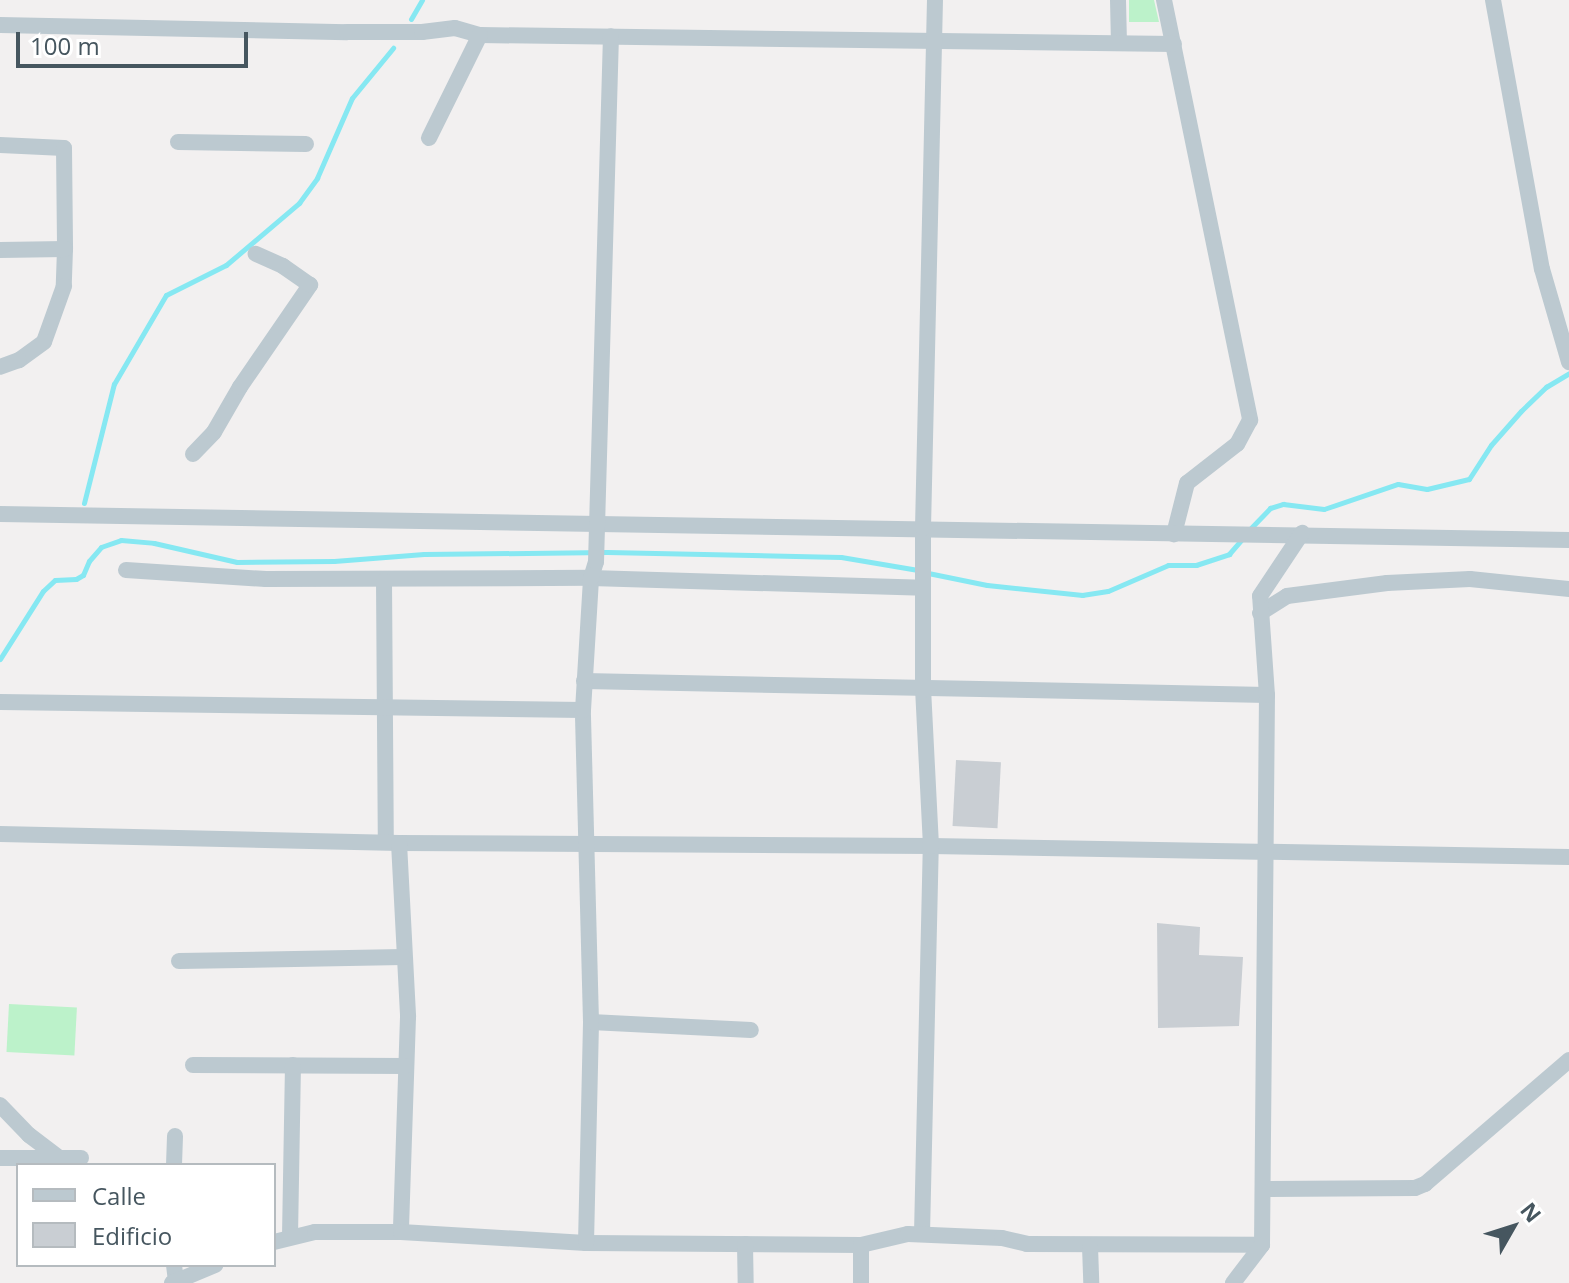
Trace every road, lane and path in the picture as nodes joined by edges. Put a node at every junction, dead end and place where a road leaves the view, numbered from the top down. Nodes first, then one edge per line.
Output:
1 (935, 0) edge
2 (1118, 0) edge
3 (1164, 0) edge
4 (1493, 0) edge
5 (0, 25) edge
6 (480, 35) junction
7 (611, 36) junction
8 (935, 38) junction
9 (1119, 43) junction
10 (1174, 44) junction
11 (429, 138) dead end
12 (178, 142) dead end
13 (306, 144) dead end
14 (0, 145) edge
15 (65, 249) junction
16 (0, 250) edge
17 (256, 254) dead end
18 (1569, 362) edge
19 (0, 367) edge
20 (193, 454) dead end
21 (0, 514) edge
22 (596, 521) junction
23 (923, 528) junction
24 (1302, 533) junction
25 (1174, 534) junction
26 (1569, 540) edge
27 (126, 570) dead end
28 (591, 578) junction
29 (384, 581) junction
30 (923, 588) junction
31 (1569, 589) edge
32 (1260, 613) junction
33 (584, 681) junction
34 (923, 690) junction
35 (1267, 695) junction
36 (0, 702) edge
37 (386, 706) junction
38 (583, 710) junction
39 (0, 834) edge
40 (392, 842) junction
41 (585, 844) junction
42 (931, 846) junction
43 (1267, 850) junction
44 (1569, 857) edge
45 (403, 957) junction
46 (179, 961) dead end
47 (591, 1022) junction
48 (751, 1030) dead end
49 (1569, 1060) edge
50 (193, 1065) dead end
51 (293, 1065) junction
52 (405, 1066) junction
53 (0, 1105) edge
54 (175, 1136) dead end
55 (57, 1156) junction
56 (0, 1158) edge
57 (81, 1158) dead end
58 (174, 1163) edge
59 (1265, 1189) junction
60 (401, 1232) junction
61 (922, 1234) junction
62 (282, 1239) edge
63 (586, 1243) junction
64 (745, 1244) junction
65 (861, 1245) junction
66 (1262, 1245) junction
67 (1090, 1246) junction
68 (208, 1267) edge
69 (174, 1276) edge
70 (746, 1283) edge
71 (861, 1283) edge
72 (1091, 1283) edge
73 (1233, 1283) edge

1 - 8 street
2 - 9 street
3 - 10 street
4 - 18 street
5 - 6 street
6 - 7 street
6 - 11 street
7 - 8 street
7 - 22 street
8 - 9 street
8 - 23 street
9 - 10 street
10 - 25 street
12 - 13 street
14 - 15 street
15 - 16 street
15 - 19 street
17 - 20 street
21 - 22 street
22 - 23 street
22 - 28 street
23 - 25 street
23 - 30 street
24 - 25 street
24 - 26 street
24 - 32 street
27 - 29 street
28 - 29 street
28 - 30 street
28 - 33 street
29 - 37 street
30 - 34 street
31 - 32 street
32 - 35 street
33 - 34 street
33 - 38 street
34 - 35 street
34 - 42 street
35 - 43 street
36 - 37 street
37 - 38 street
37 - 40 street
38 - 41 street
39 - 40 street
40 - 41 street
40 - 45 street
41 - 42 street
41 - 47 street
42 - 43 street
42 - 61 street
43 - 44 street
43 - 59 street
45 - 46 street
45 - 52 street
47 - 48 street
47 - 63 street
49 - 59 street
50 - 51 street
51 - 52 street
51 - 62 street
52 - 60 street
53 - 55 street
54 - 58 street
55 - 56 street
55 - 57 street
59 - 66 street
60 - 62 street
60 - 63 street
61 - 65 street
61 - 67 street
63 - 64 street
64 - 65 street
64 - 70 street
65 - 71 street
66 - 67 street
66 - 73 street
67 - 72 street
68 - 69 street

